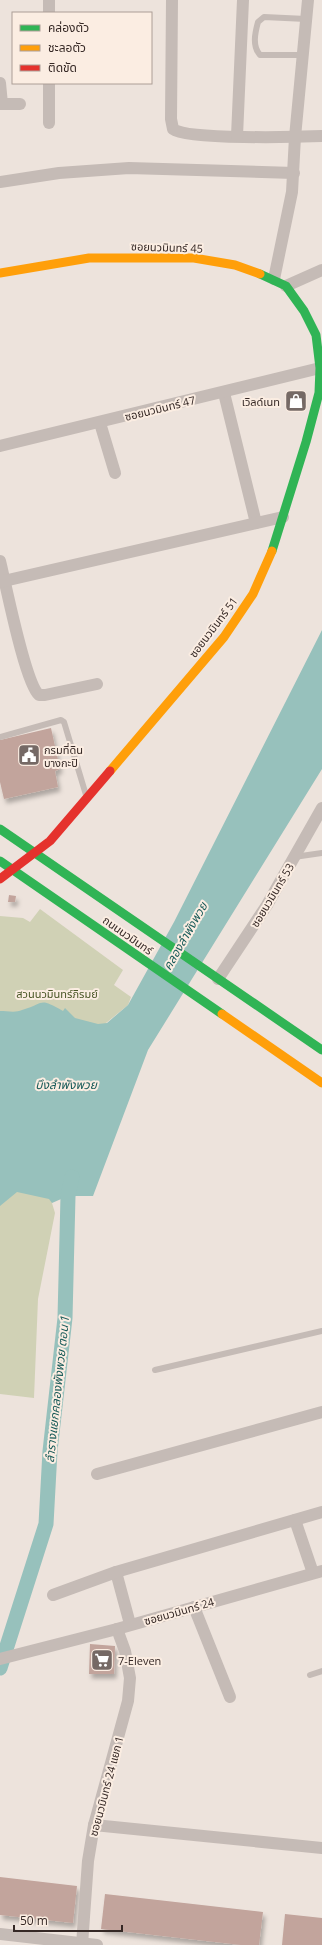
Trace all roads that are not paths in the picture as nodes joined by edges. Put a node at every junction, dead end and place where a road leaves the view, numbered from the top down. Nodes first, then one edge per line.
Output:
1 (49, 0) edge
2 (172, 0) edge
3 (243, 0) edge
4 (308, 0) edge
5 (49, 12) edge
6 (306, 19) junction
7 (303, 55) junction
8 (0, 83) edge
9 (49, 84) edge
10 (1, 104) edge
11 (20, 104) dead end
12 (49, 123) dead end
13 (237, 136) junction
14 (322, 136) edge
15 (294, 137) junction
16 (294, 173) junction
17 (0, 182) edge
18 (322, 270) edge
19 (0, 273) edge
20 (274, 279) junction
21 (286, 286) junction
22 (320, 368) junction
23 (224, 393) junction
24 (320, 394) edge
25 (100, 423) junction
26 (0, 446) edge
27 (115, 473) dead end
28 (283, 517) junction
29 (256, 523) junction
30 (0, 561) edge
31 (2, 581) edge
32 (97, 684) dead end
33 (0, 737) edge
34 (86, 797) junction
35 (322, 808) edge
36 (0, 829) edge
37 (322, 853) edge
38 (37, 854) junction
39 (294, 857) junction
40 (0, 861) edge
41 (12, 869) junction
42 (0, 880) edge
43 (218, 979) junction
44 (322, 1050) edge
45 (322, 1083) edge
46 (322, 1331) edge
47 (155, 1370) dead end
48 (322, 1412) edge
49 (97, 1474) dead end
50 (322, 1512) edge
51 (295, 1520) junction
52 (116, 1572) junction
53 (317, 1572) edge
54 (53, 1595) dead end
55 (194, 1607) junction
56 (130, 1624) junction
57 (117, 1629) junction
58 (0, 1659) edge
59 (322, 1671) edge
60 (310, 1675) dead end
61 (230, 1697) dead end
62 (94, 1824) junction
63 (322, 1848) edge
64 (0, 1934) edge
65 (82, 1944) edge
66 (97, 1945) edge

1 - 5 street
2 - 13 street
3 - 13 street
4 - 6 street
6 - 7 street
6 - 7 lane
7 - 15 street
8 - 10 street
9 - 12 street
10 - 11 street
13 - 15 street
14 - 15 street
15 - 16 street
16 - 17 street
16 - 20 street
18 - 21 street
19 - 20 street, ซอยนวมินทร์ 45
20 - 21 street, ซอยนวมินทร์ 45
21 - 22 street, ซอยนวมินทร์ 45
22 - 23 street, ซอยนวมินทร์ 47
22 - 24 street, ซอยนวมินทร์ 51
23 - 25 street, ซอยนวมินทร์ 47
23 - 29 street
24 - 28 street, ซอยนวมินทร์ 51
25 - 26 street, ซอยนวมินทร์ 47
25 - 27 street
28 - 29 street
28 - 34 street, ซอยนวมินทร์ 51
29 - 31 street
30 - 31 street
31 - 32 street
33 - 34 lane
34 - 38 street, ซอยนวมินทร์ 51
35 - 39 street, ซอยนวมินทร์ 53
36 - 38 street, ถนนนวมินทร์
37 - 39 lane
38 - 41 street, ซอยนวมินทร์ 51
38 - 43 street, ถนนนวมินทร์
39 - 43 street, ซอยนวมินทร์ 53
40 - 41 street, ถนนนวมินทร์
41 - 42 street, ซอยนวมินทร์ 51
41 - 45 street, ถนนนวมินทร์
43 - 44 street, ถนนนวมินทร์
46 - 47 lane
48 - 49 street
50 - 51 street
51 - 52 street
51 - 53 street
52 - 54 street
52 - 56 street
53 - 55 street, ซอยนวมินทร์ 24
55 - 56 street, ซอยนวมินทร์ 24
55 - 61 street
56 - 57 street, ซอยนวมินทร์ 24
57 - 58 street, ซอยนวมินทร์ 24
57 - 62 street, ซอยนวมินทร์ 24 แยก 1
59 - 60 lane
62 - 63 street
62 - 65 street, ซอยนวมินทร์ 24 แยก 1
64 - 65 street
65 - 66 street

